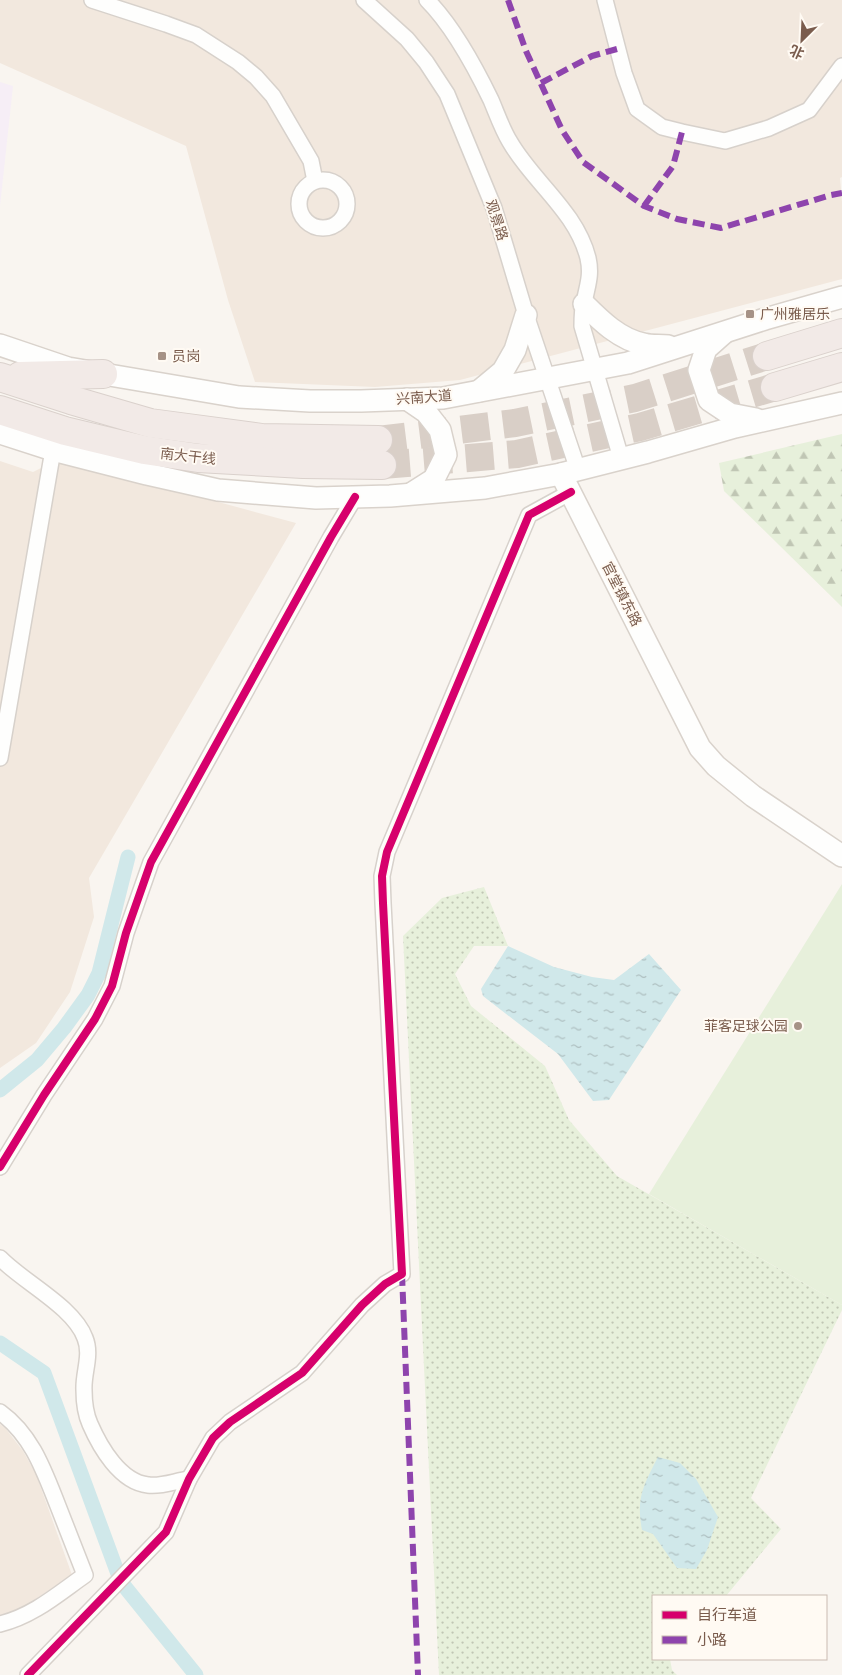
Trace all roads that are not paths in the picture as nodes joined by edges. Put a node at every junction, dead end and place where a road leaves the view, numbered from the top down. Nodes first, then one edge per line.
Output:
1 (92, 0) edge
2 (364, 0) edge
3 (427, 0) edge
4 (605, 0) edge
5 (842, 66) edge
6 (315, 181) dead end
7 (842, 297) edge
8 (584, 304) junction
9 (526, 315) junction
10 (726, 332) junction
11 (842, 333) edge
12 (0, 345) edge
13 (681, 346) junction
14 (767, 356) tunnel mouth
15 (842, 367) edge
16 (595, 370) junction
17 (103, 374) junction
18 (0, 377) edge
19 (547, 379) junction
20 (774, 387) tunnel mouth
21 (479, 391) junction
22 (407, 399) junction
23 (842, 403) edge
24 (0, 410) edge
25 (762, 421) junction
26 (0, 433) edge
27 (53, 450) junction
28 (621, 458) junction
29 (570, 479) junction
30 (410, 494) junction
31 (355, 497) junction
32 (683, 714) junction
33 (0, 758) edge
34 (842, 839) edge
35 (842, 856) edge
36 (0, 1167) edge
37 (0, 1258) edge
38 (0, 1412) edge
39 (189, 1479) junction
40 (0, 1624) edge
41 (28, 1675) edge

1 - 6 street
2 - 9 street, 观景路
3 - 8 street
4 - 5 street
7 - 10 main road, 兴南大道
8 - 13 main road
8 - 16 street
9 - 19 street, 观景路
9 - 21 main road
10 - 13 main road, 兴南大道
10 - 25 main road
11 - 14 highway
12 - 17 main road, 兴南大道
13 - 16 main road, 兴南大道
15 - 20 highway
16 - 19 main road, 兴南大道
16 - 28 street
17 - 18 highway
17 - 22 main road, 兴南大道
18 - 24 highway, 南大干线
19 - 21 main road, 兴南大道
19 - 29 street, 观景路
21 - 22 main road, 兴南大道
22 - 30 main road
23 - 25 main road
25 - 28 main road
26 - 27 main road
27 - 31 main road
27 - 33 street
28 - 29 main road
29 - 30 main road
29 - 32 main road, 官堂镇东路
29 - 39 street
30 - 31 main road
31 - 36 street
32 - 34 main road, 官堂镇东路
32 - 35 main road, 官堂镇东路
37 - 39 street
38 - 40 street
39 - 41 street

